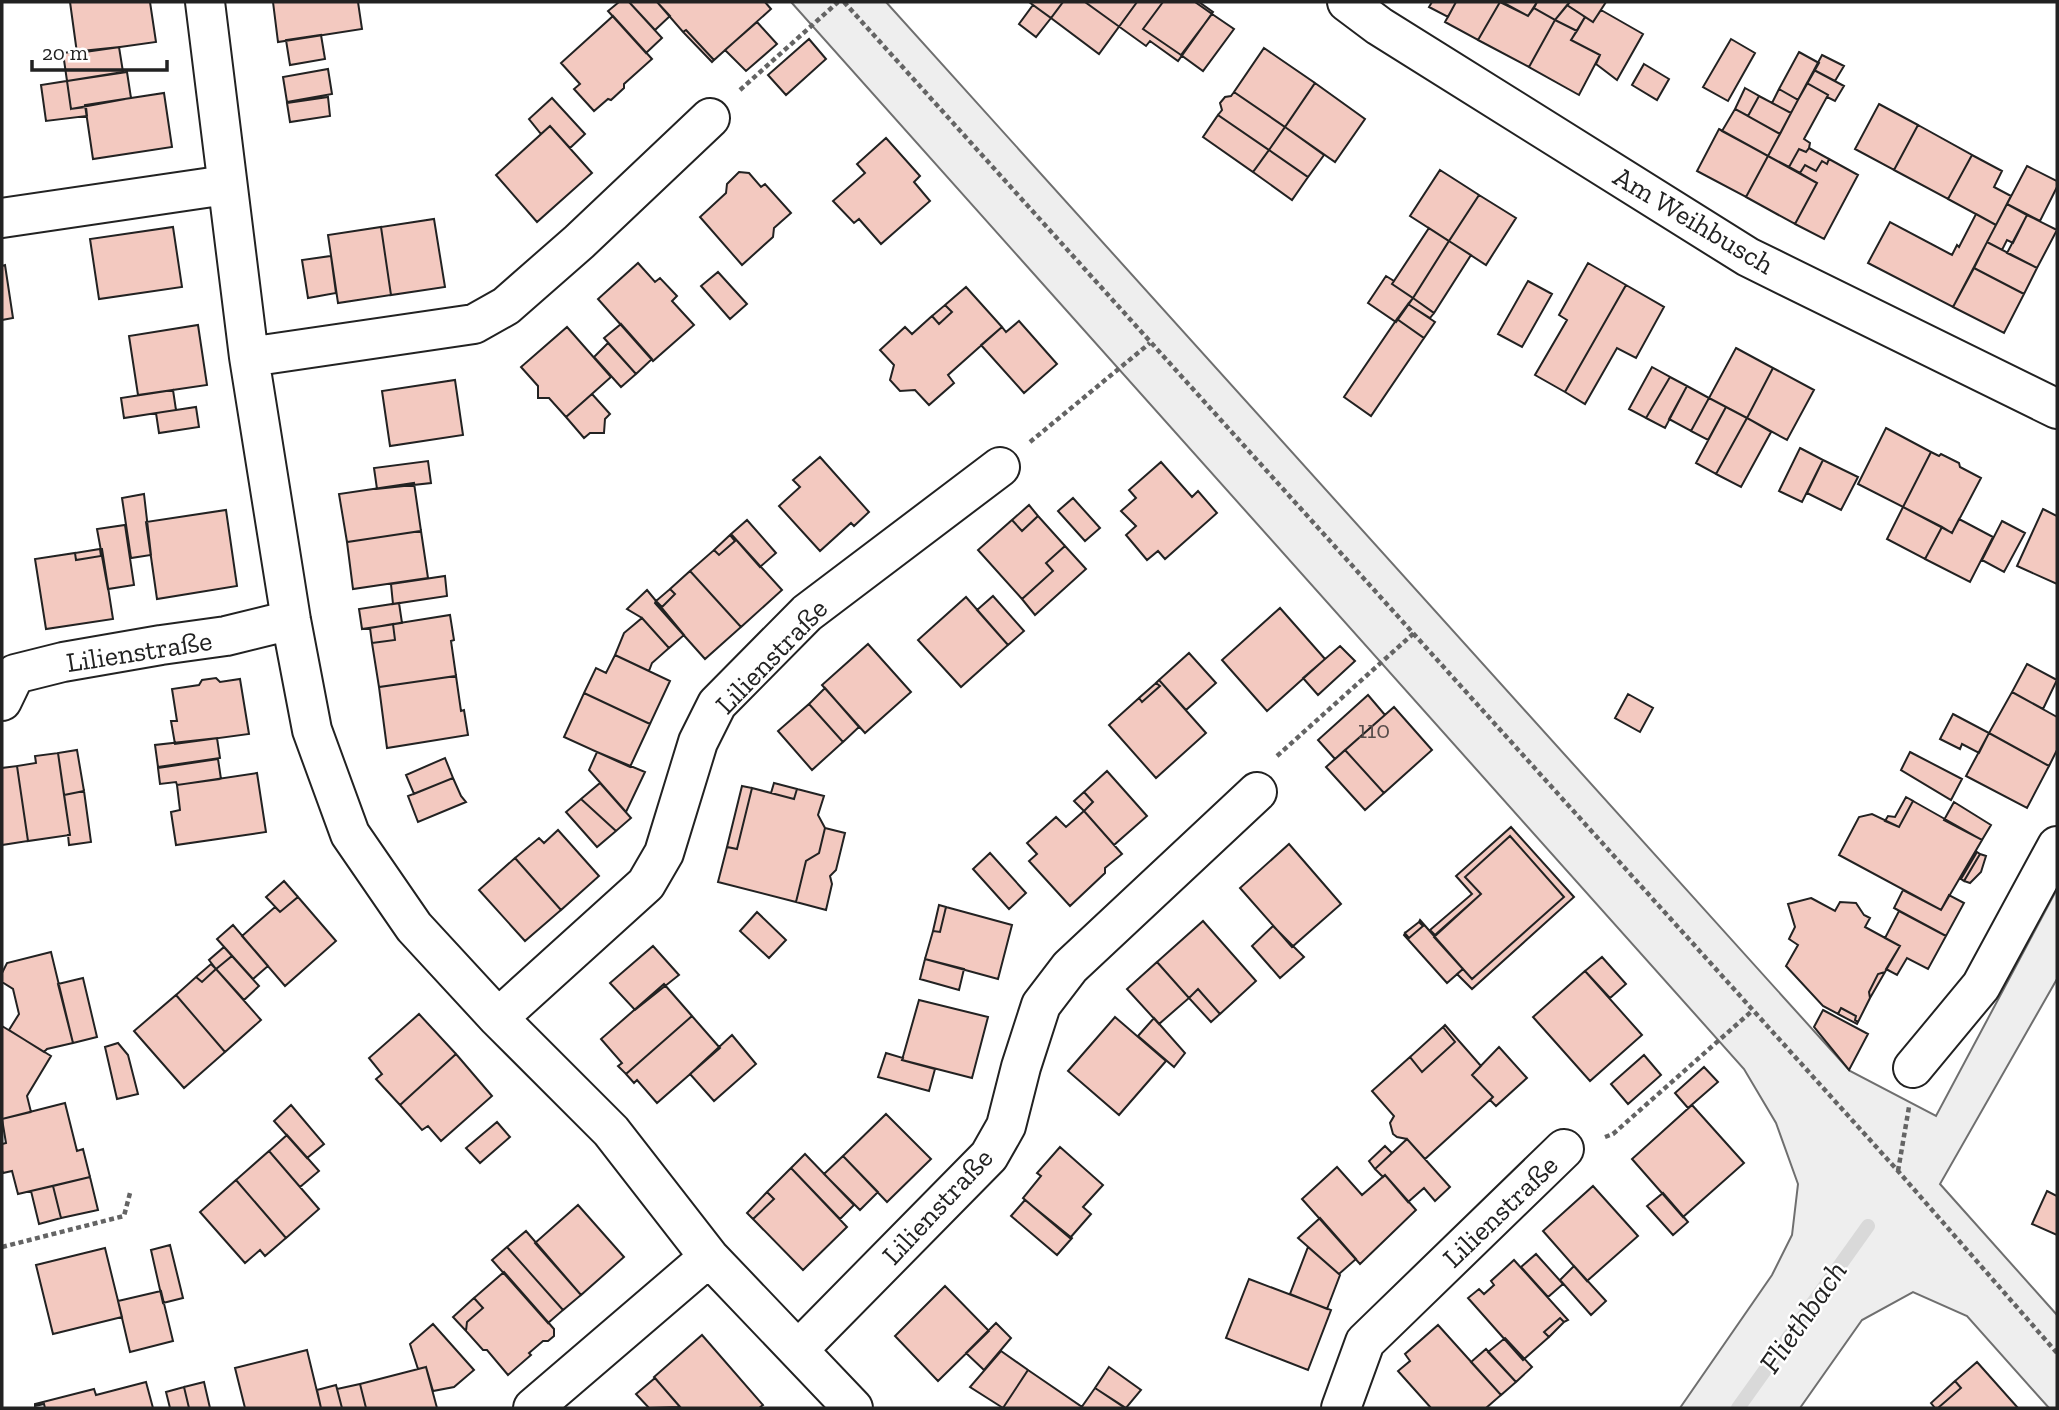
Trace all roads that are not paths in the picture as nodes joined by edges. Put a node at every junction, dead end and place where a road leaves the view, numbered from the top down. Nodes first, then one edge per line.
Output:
1 (205, 2) edge
2 (1347, 2) edge
3 (710, 118) road end
4 (226, 185) junction
5 (2, 218) edge
6 (249, 357) junction
7 (2057, 409) edge
8 (1000, 467) road end
9 (291, 620) junction
10 (2, 701) edge
11 (1257, 792) road end
12 (2057, 846) edge
13 (498, 1018) junction
14 (1913, 1068) road end
15 (1564, 1149) road end
16 (709, 1257) junction
17 (798, 1350) junction
18 (533, 1408) edge
19 (853, 1408) edge
20 (1341, 1408) edge

1 - 4 street
2 - 7 street, Am Weihbusch
3 - 6 street
4 - 5 street
4 - 6 street
6 - 9 street
8 - 13 street, Lilienstraße
9 - 10 street, Lilienstraße
9 - 13 street
11 - 17 street, Lilienstraße
12 - 14 street
13 - 16 street
15 - 20 street, Lilienstraße
16 - 17 street
16 - 18 street
17 - 19 street

